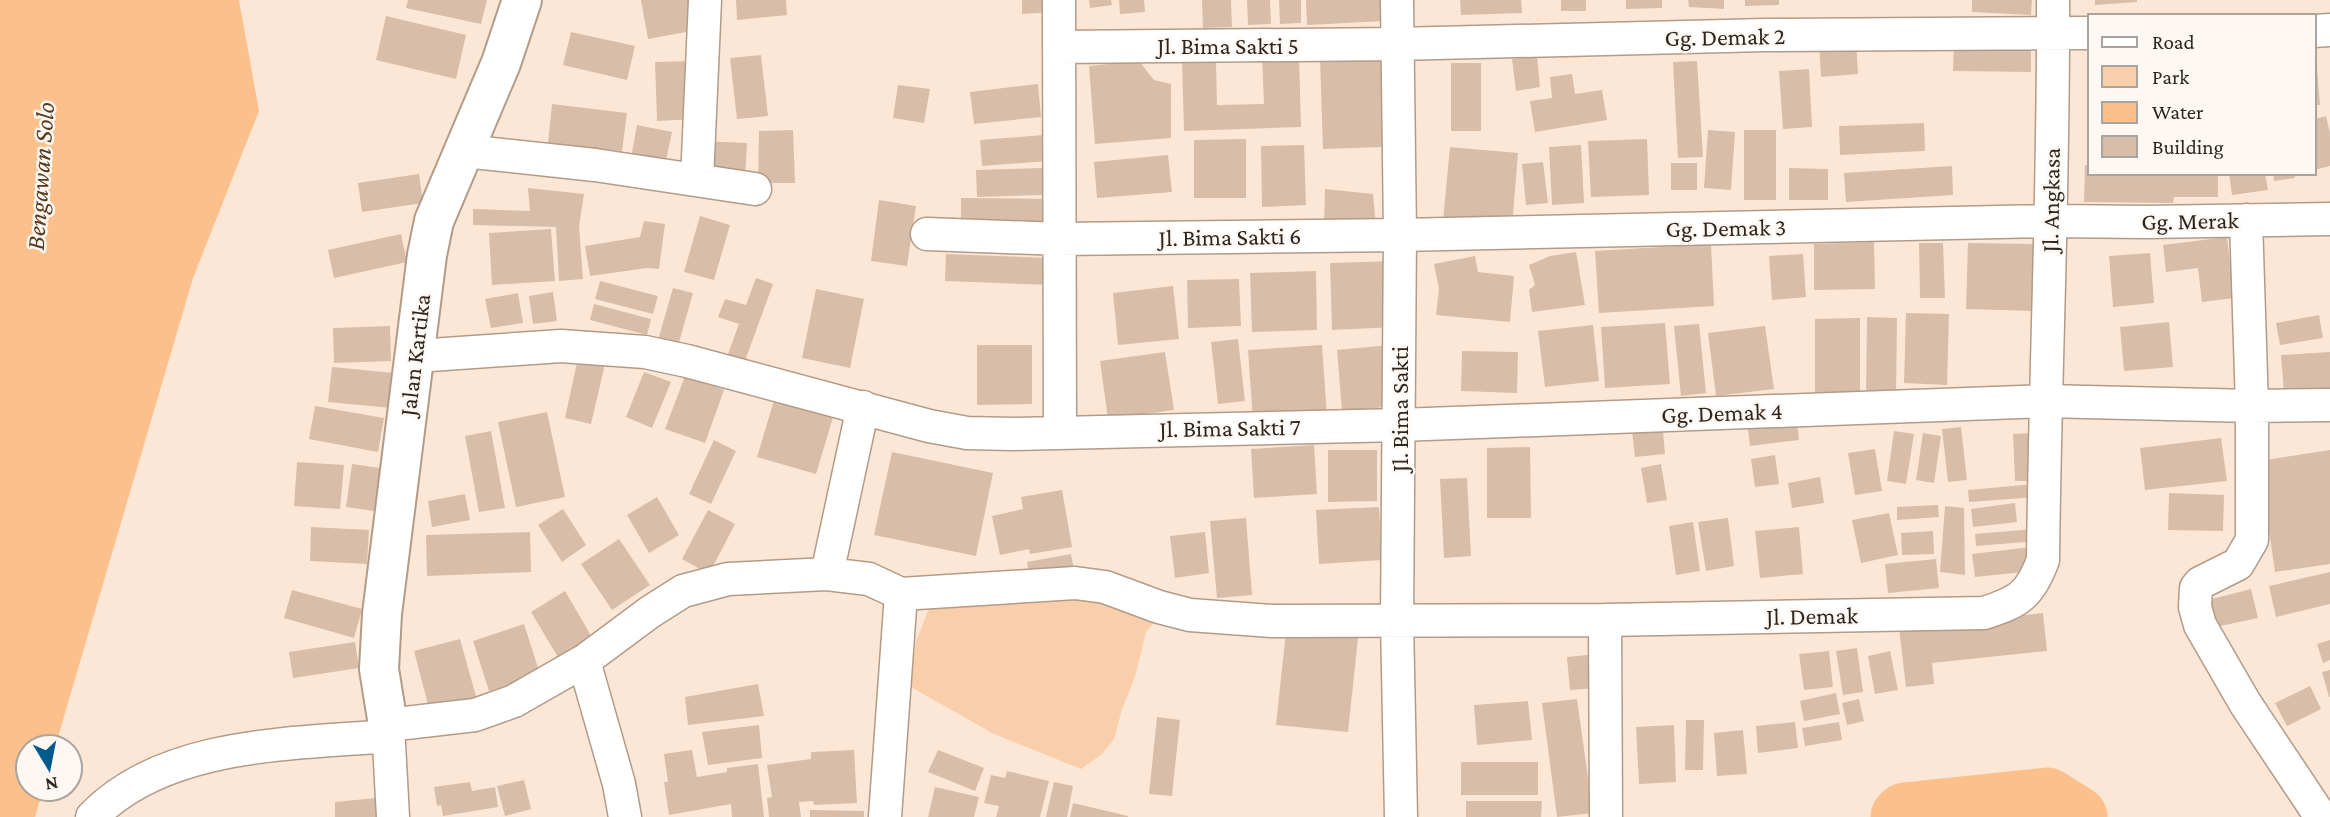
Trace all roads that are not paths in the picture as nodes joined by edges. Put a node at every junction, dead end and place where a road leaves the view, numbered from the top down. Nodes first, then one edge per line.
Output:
1 (522, 0) edge
2 (705, 0) edge
3 (1059, 0) edge
4 (1397, 0) edge
5 (2053, 0) edge
6 (2088, 33) edge
7 (2053, 34) junction
8 (1397, 44) junction
9 (1059, 47) junction
10 (464, 151) junction
11 (697, 180) junction
12 (755, 189) dead end
13 (2330, 219) edge
14 (2246, 220) junction
15 (2051, 221) junction
16 (927, 234) dead end
17 (1401, 235) junction
18 (1060, 239) junction
19 (416, 356) junction
20 (2045, 401) junction
21 (2252, 405) junction
22 (2330, 405) edge
23 (863, 407) junction
24 (1400, 425) junction
25 (1060, 433) junction
26 (827, 574) junction
27 (901, 594) junction
28 (1605, 620) junction
29 (1397, 621) junction
30 (584, 661) junction
31 (389, 731) junction
32 (2319, 797) edge
33 (92, 817) edge
34 (393, 817) edge
35 (625, 817) edge
36 (885, 817) edge
37 (1401, 817) edge
38 (1606, 817) edge

1 - 10 street, Jalan Kartika
2 - 11 street
3 - 9 street
4 - 8 street, Jl. Bima Sakti
5 - 7 street, Jl. Angkasa
6 - 7 street, Gg. Demak 2
7 - 8 street, Gg. Demak 2
7 - 15 street, Jl. Angkasa
8 - 9 street, Jl. Bima Sakti 5
8 - 17 street, Jl. Bima Sakti
9 - 18 street
10 - 11 street
10 - 19 street, Jalan Kartika
11 - 12 street
13 - 14 street, Gg. Merak
14 - 15 street, Gg. Merak
14 - 21 street
15 - 17 street, Gg. Demak 3
15 - 20 street, Jl. Angkasa
16 - 18 street, Jl. Bima Sakti 6
17 - 18 street, Jl. Bima Sakti 6
17 - 24 street, Jl. Bima Sakti
18 - 25 street
19 - 23 street, Jl. Bima Sakti 7
19 - 31 street, Jalan Kartika
20 - 21 street, Gg. Demak 4
20 - 24 street, Gg. Demak 4
20 - 28 street, Jl. Demak
21 - 22 street, Gg. Demak 4
21 - 32 street
23 - 25 street, Jl. Bima Sakti 7
23 - 26 street
24 - 25 street, Jl. Bima Sakti 7
24 - 29 street, Jl. Bima Sakti
26 - 27 street
26 - 30 street
27 - 29 street, Jl. Demak
27 - 36 street
28 - 29 street, Jl. Demak
28 - 38 street
29 - 37 street, Jl. Bima Sakti
30 - 31 street
30 - 35 street
31 - 33 street
31 - 34 street

